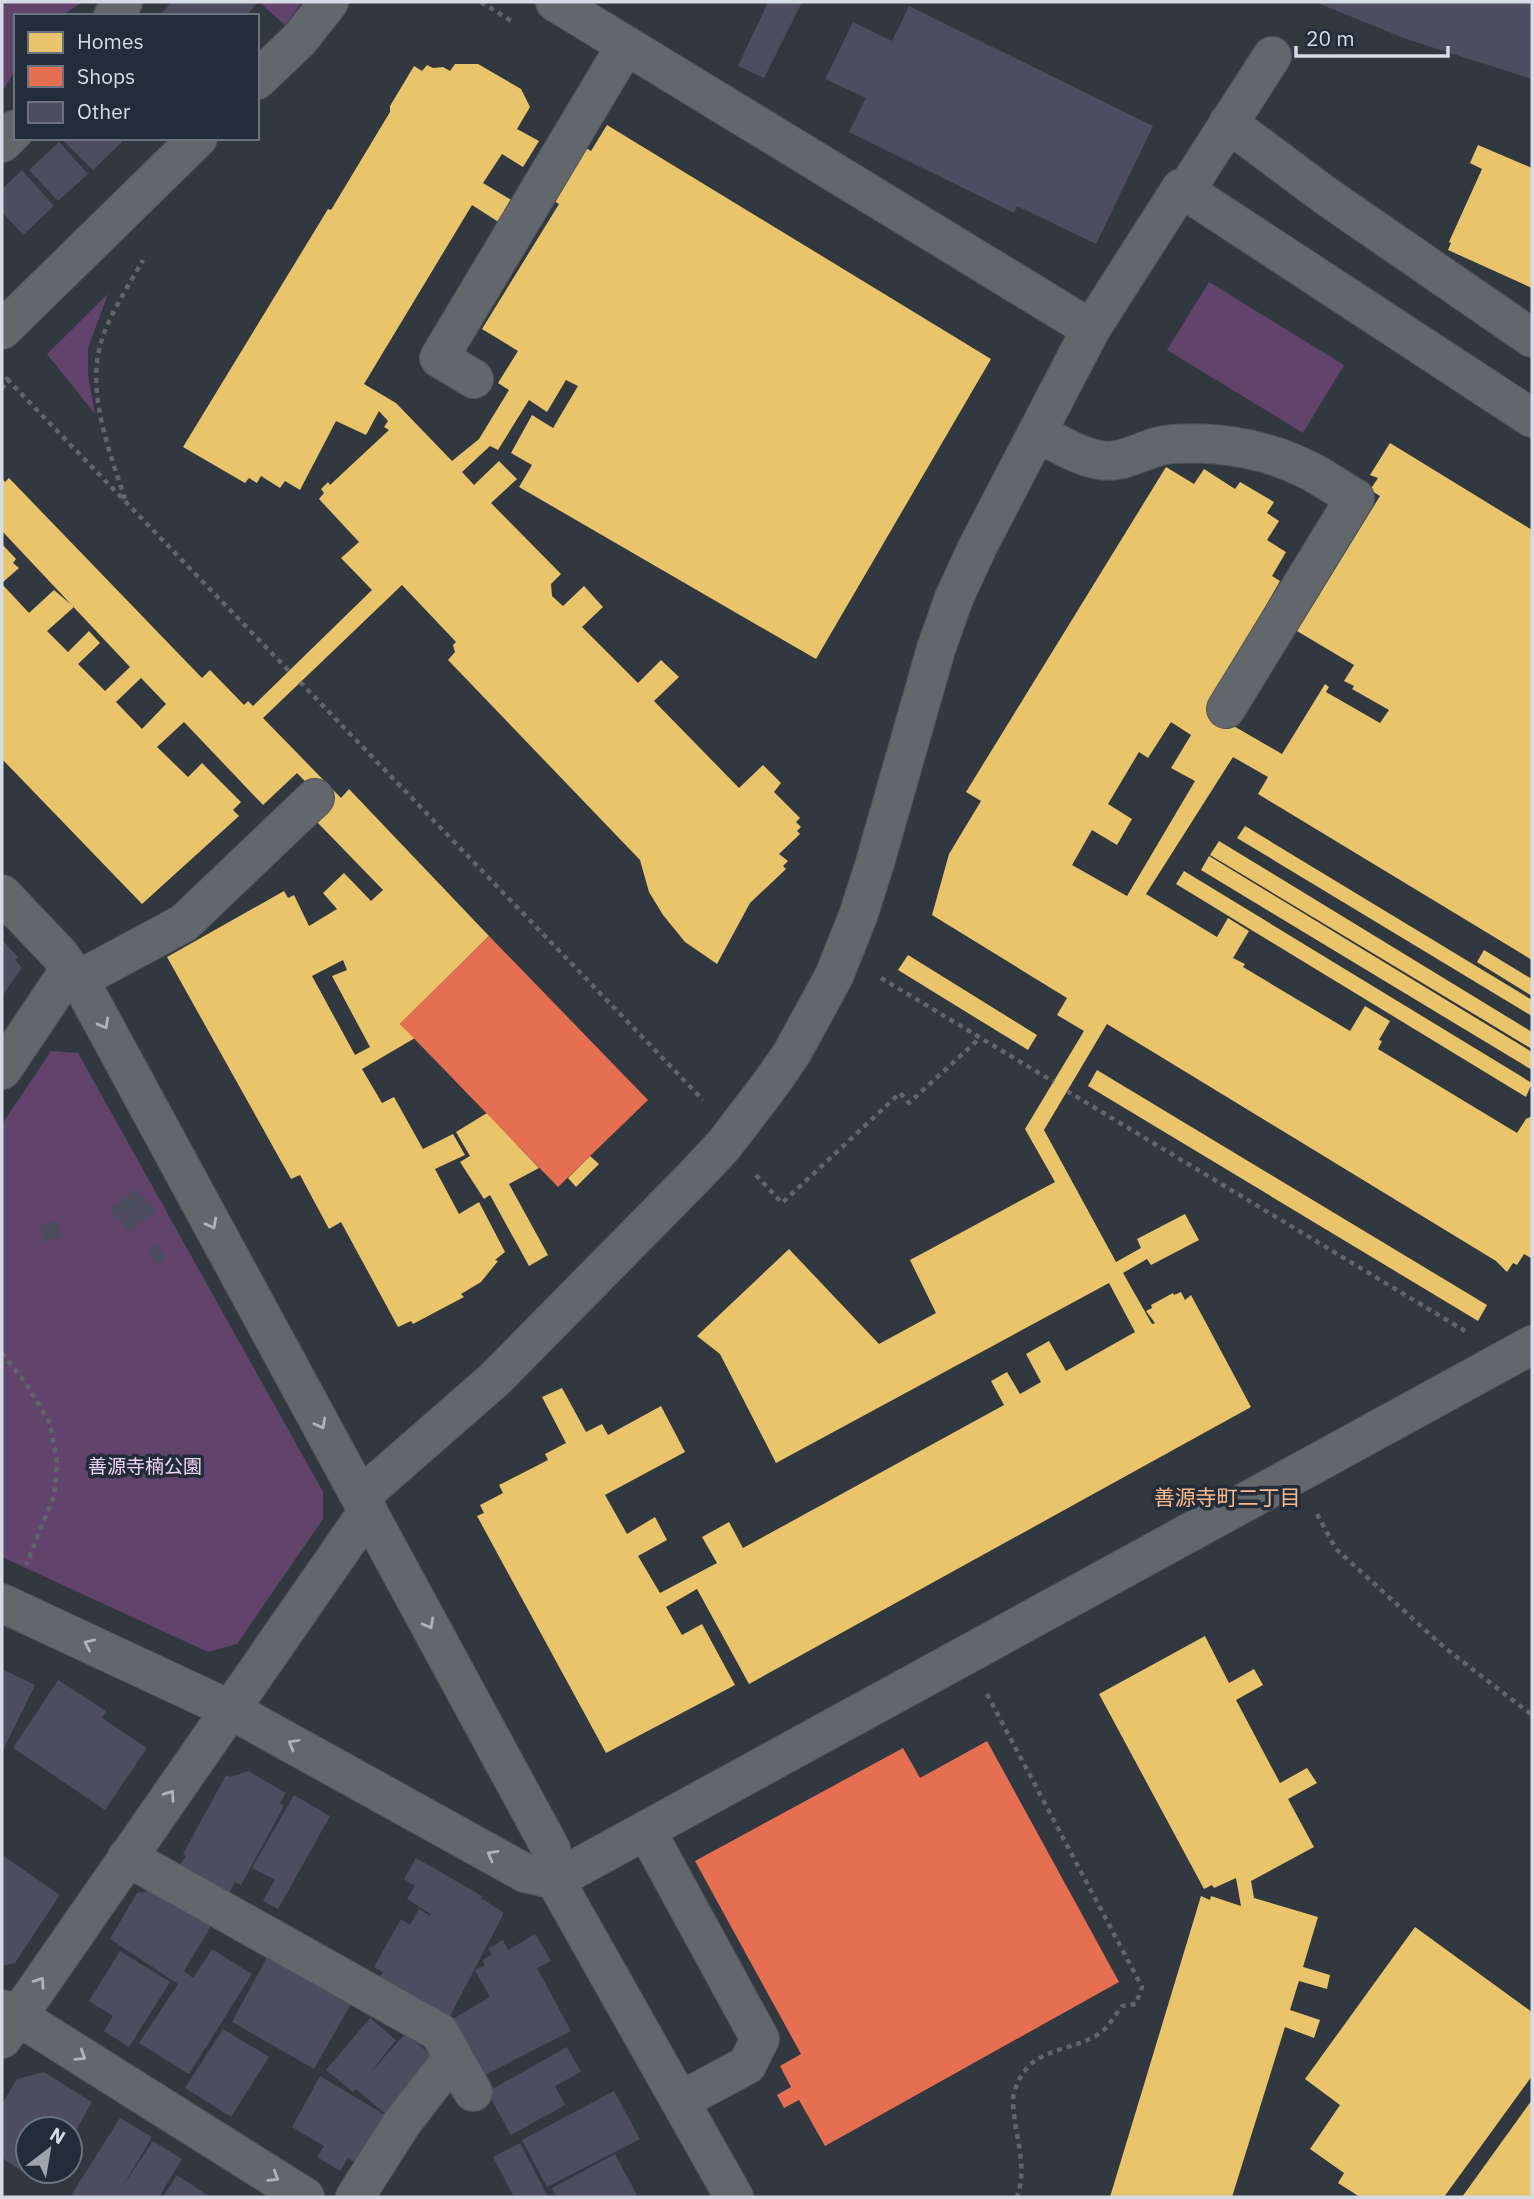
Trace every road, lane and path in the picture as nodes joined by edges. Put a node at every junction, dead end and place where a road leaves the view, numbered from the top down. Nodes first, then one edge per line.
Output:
1 (329, 2) edge
2 (481, 2) edge
3 (555, 2) edge
4 (515, 23) dead end
5 (625, 45) junction
6 (1272, 56) dead end
7 (259, 78) edge
8 (1228, 123) junction
9 (196, 140) edge
10 (1186, 190) junction
11 (148, 250) dead end
12 (2, 330) edge
13 (1091, 330) junction
14 (1532, 338) edge
15 (7, 379) dead end
16 (474, 379) dead end
17 (1532, 418) edge
18 (1037, 433) junction
19 (126, 503) junction
20 (289, 671) dead end
21 (300, 682) dead end
22 (1226, 709) dead end
23 (315, 798) dead end
24 (2, 894) edge
25 (74, 974) junction
26 (877, 975) dead end
27 (980, 1038) junction
28 (2, 1070) edge
29 (1054, 1082) dead end
30 (1067, 1091) dead end
31 (700, 1110) dead end
32 (753, 1172) dead end
33 (1473, 1335) dead end
34 (1532, 1345) edge
35 (2, 1353) edge
36 (364, 1504) junction
37 (1311, 1504) dead end
38 (11, 1590) edge
39 (982, 1684) dead end
40 (229, 1709) junction
41 (1532, 1715) edge
42 (646, 1830) junction
43 (127, 1857) junction
44 (555, 1880) junction
45 (7, 2021) edge
46 (453, 2057) junction
47 (473, 2092) dead end
48 (680, 2101) junction
49 (305, 2197) edge
50 (355, 2197) edge
51 (734, 2197) edge
52 (1017, 2197) edge

1 - 7 street
2 - 4 path
3 - 5 street
5 - 13 street
5 - 16 street
6 - 8 street
8 - 10 street
8 - 14 street
9 - 12 street
10 - 13 street
10 - 17 street
11 - 19 path
13 - 18 street
15 - 19 path
18 - 22 street
18 - 36 street
19 - 20 path
21 - 31 path
23 - 25 street
24 - 25 street
25 - 28 street
25 -> 36 street
26 - 27 path
27 - 29 path
27 - 32 path
30 - 33 path
34 - 42 street
35 - 38 path
36 - 40 street
36 -> 44 street
37 - 41 path
40 -> 38 street
39 - 52 path
43 -> 40 street
44 -> 40 street
42 - 44 street
42 - 48 street
45 -> 43 street
43 - 46 street
44 - 48 street
45 -> 49 street
46 - 47 street
46 - 50 street
48 - 51 street

